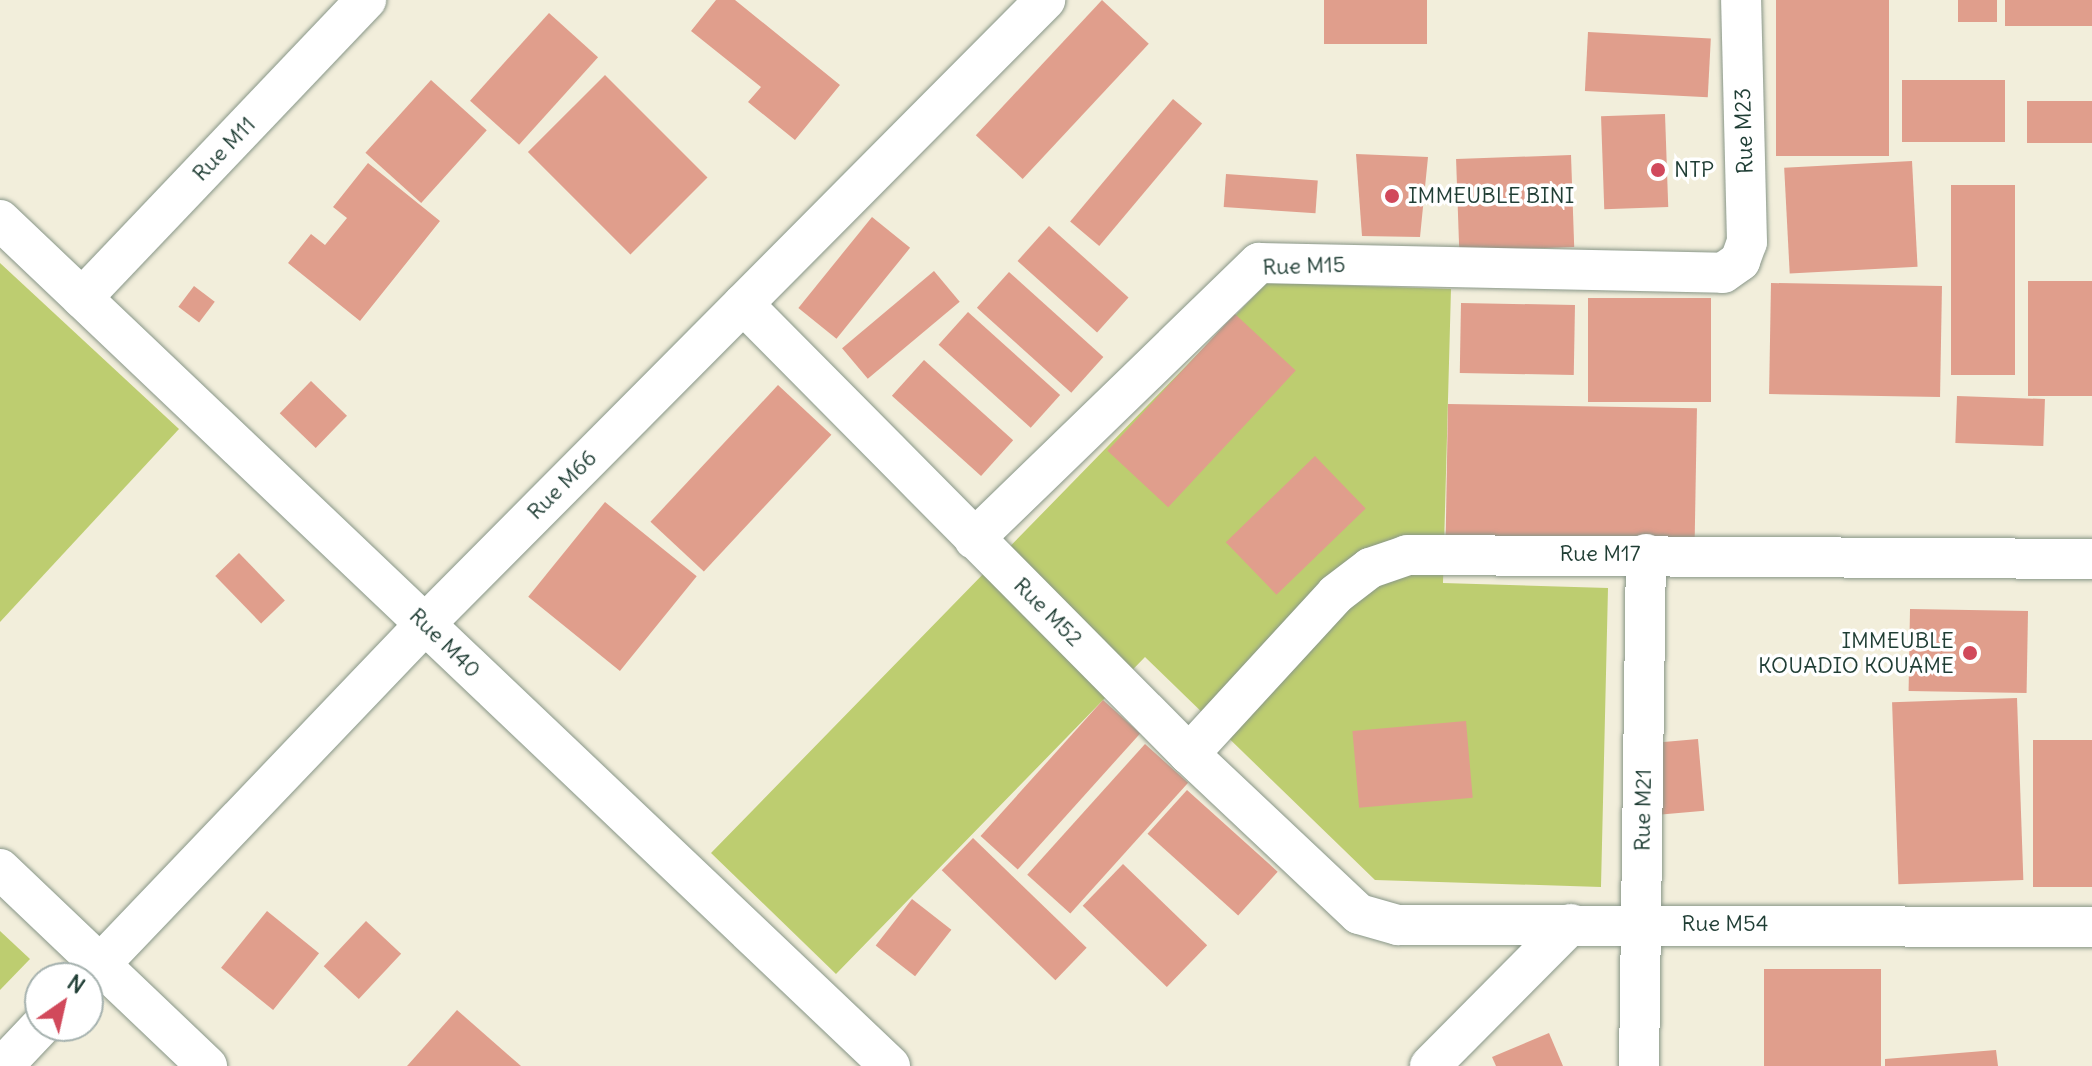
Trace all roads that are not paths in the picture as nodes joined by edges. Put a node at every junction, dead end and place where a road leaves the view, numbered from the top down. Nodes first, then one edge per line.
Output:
1 (366, 0) edge
2 (1045, 0) edge
3 (1741, 0) edge
4 (0, 220) edge
5 (1740, 261) joint
6 (82, 298) junction
7 (743, 304) junction
8 (974, 539) junction
9 (1646, 554) junction
10 (2092, 559) edge
11 (425, 624) junction
12 (1189, 754) junction
13 (0, 869) edge
14 (1359, 914) joint
15 (1571, 924) junction
16 (1641, 924) junction
17 (2092, 927) edge
18 (86, 962) edge
19 (103, 962) edge
20 (104, 979) edge
21 (26, 1042) edge
22 (3, 1066) edge
23 (207, 1066) edge
24 (890, 1066) edge
25 (1430, 1066) edge
26 (1639, 1066) edge

1 - 6 street, Rue M11
2 - 7 street, Rue M66
3 - 5 street, Rue M23
4 - 6 street, Rue M40
5 - 8 street, Rue M15
6 - 11 street, Rue M40
7 - 8 street, Rue M52
7 - 11 street, Rue M66
8 - 12 street, Rue M52
9 - 10 street, Rue M17
9 - 12 street, Rue M17
9 - 16 street, Rue M21
11 - 19 street, Rue M66
11 - 24 street, Rue M40
12 - 14 street, Rue M52
13 - 18 street
14 - 15 street, Rue M54
15 - 16 street, Rue M54
15 - 25 street
16 - 17 street, Rue M54
16 - 26 street, Rue M21
20 - 23 street
21 - 22 street

